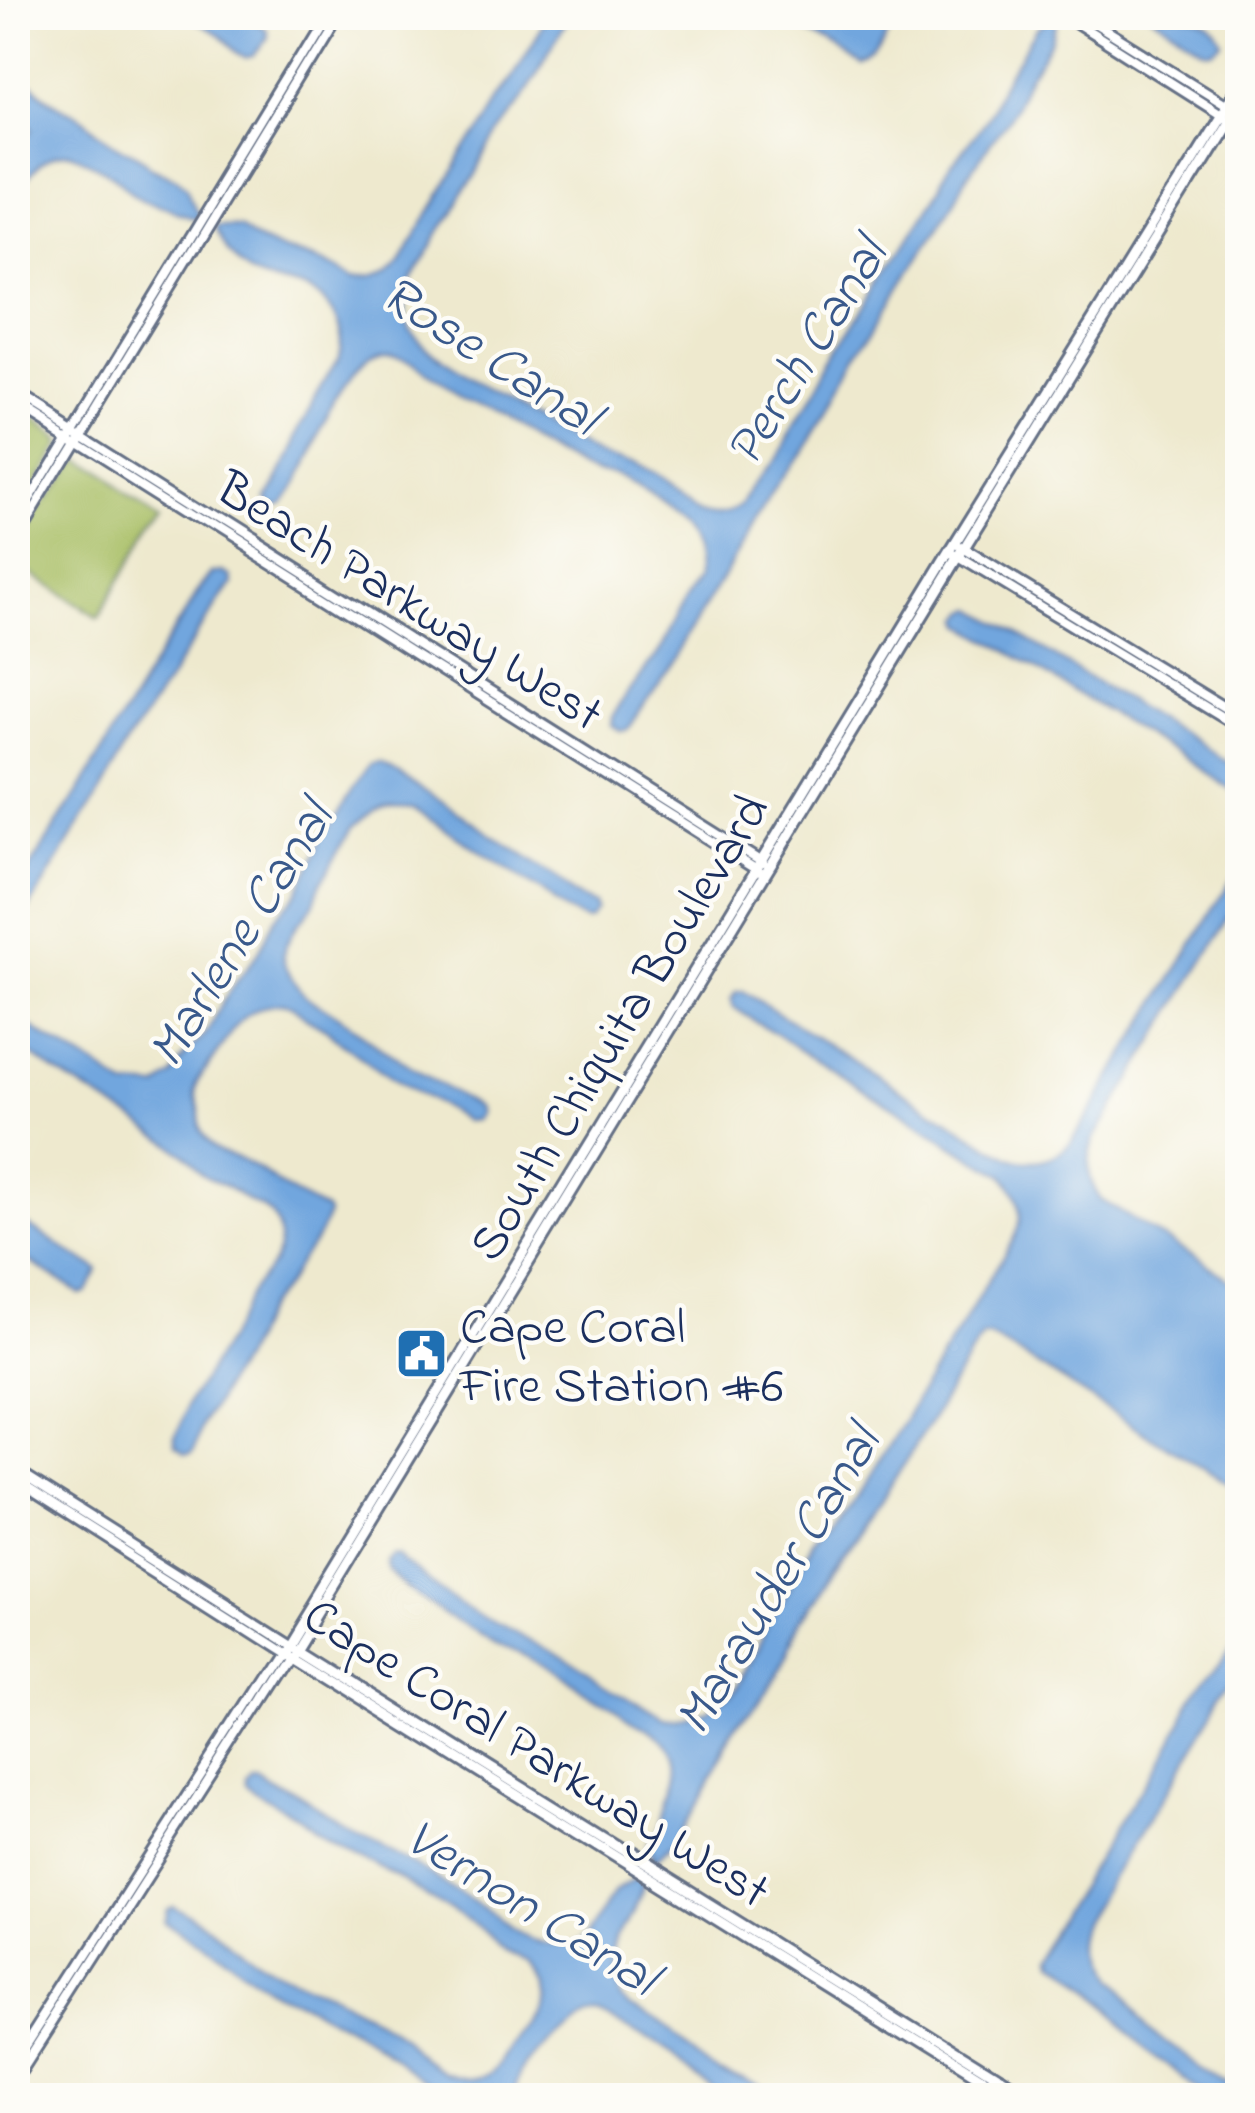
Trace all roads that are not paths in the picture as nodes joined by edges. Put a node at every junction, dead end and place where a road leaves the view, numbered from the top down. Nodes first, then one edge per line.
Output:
1 (326, 15) edge
2 (337, 15) edge
3 (1082, 15) edge
4 (1065, 16) edge
5 (1240, 83) edge
6 (1230, 110) edge
7 (213, 208) junction
8 (15, 391) edge
9 (15, 402) edge
10 (76, 435) junction
11 (15, 526) edge
12 (15, 544) edge
13 (957, 550) junction
14 (1240, 717) edge
15 (1240, 728) edge
16 (763, 869) junction
17 (15, 1468) edge
18 (15, 1479) edge
19 (120, 1547) junction
20 (165, 1563) junction
21 (170, 1578) junction
22 (206, 1589) junction
23 (289, 1647) junction
24 (380, 1710) junction
25 (439, 1736) junction
26 (489, 1778) junction
27 (547, 1803) junction
28 (634, 1863) junction
29 (655, 1876) junction
30 (15, 2066) edge
31 (957, 2069) junction
32 (15, 2084) edge
33 (1016, 2097) edge
34 (1003, 2098) edge

1 - 7 street
2 - 7 street
3 - 6 street
4 - 6 street
5 - 6 main road, South Chiquita Boulevard
6 - 13 main road, South Chiquita Boulevard
7 - 10 street
8 - 10 street, Beach Parkway West
9 - 10 street, Beach Parkway West
10 - 11 street
10 - 12 street
10 - 16 street, Beach Parkway West
13 - 14 street
13 - 15 street
13 - 16 main road, South Chiquita Boulevard
16 - 23 main road, South Chiquita Boulevard
17 - 20 street, Cape Coral Parkway West
18 - 19 street, Cape Coral Parkway West
19 - 20 street
19 - 21 street, Cape Coral Parkway West
20 - 22 street, Cape Coral Parkway West
21 - 22 street
21 - 23 street, Cape Coral Parkway West
22 - 23 street, Cape Coral Parkway West
23 - 24 main road, Cape Coral Parkway West
23 - 25 main road, Cape Coral Parkway West
23 - 30 street, South Chiquita Boulevard
23 - 32 street, South Chiquita Boulevard
24 - 25 main road
24 - 26 main road, Cape Coral Parkway West
25 - 27 main road, Cape Coral Parkway West
26 - 27 main road
26 - 28 main road, Cape Coral Parkway West
27 - 28 main road, Cape Coral Parkway West
28 - 29 main road, Cape Coral Parkway West
29 - 31 main road, Cape Coral Parkway West
29 - 33 main road, Cape Coral Parkway West
31 - 33 main road
31 - 34 main road, Cape Coral Parkway West

